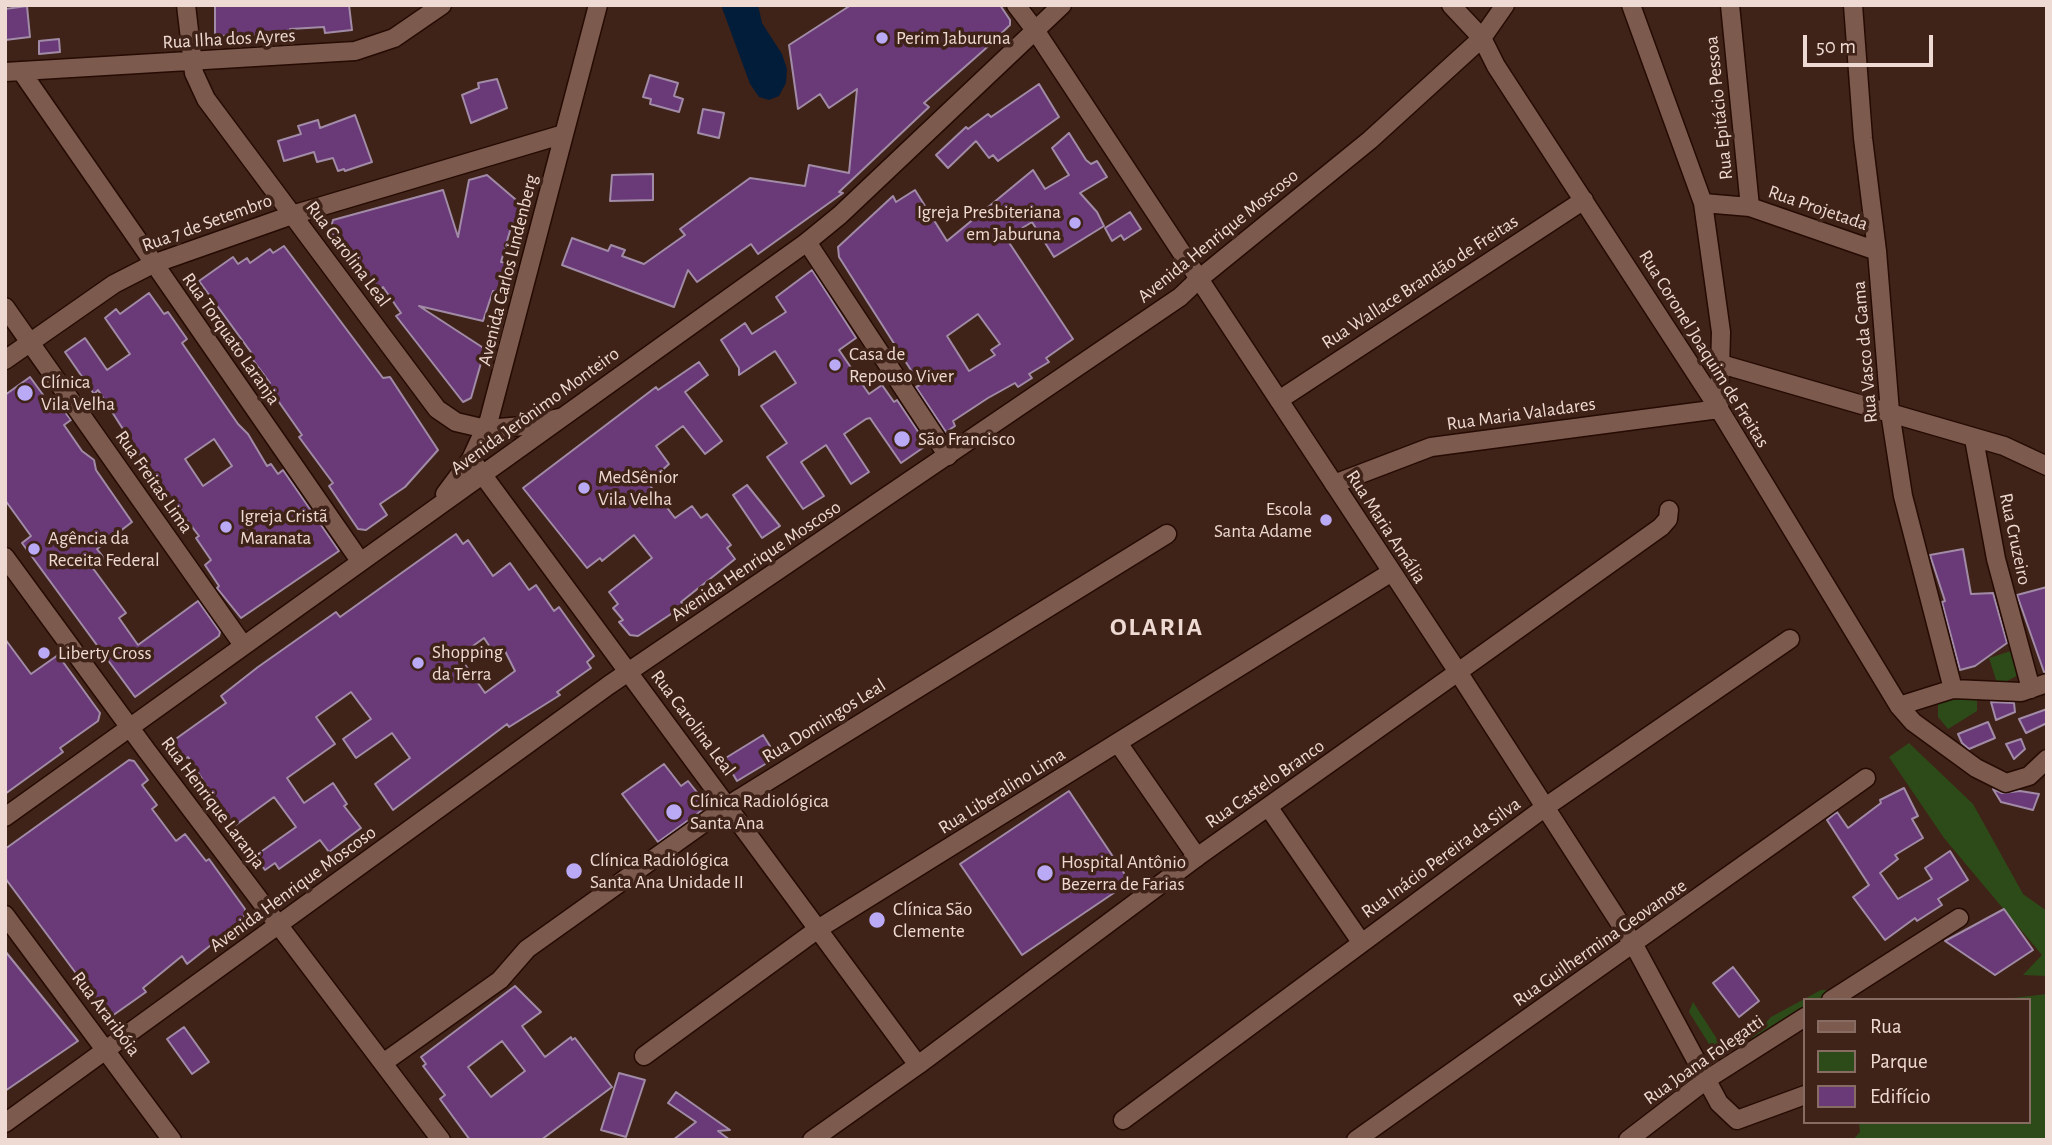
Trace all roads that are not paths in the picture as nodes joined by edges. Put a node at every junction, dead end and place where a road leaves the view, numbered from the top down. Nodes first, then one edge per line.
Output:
1 (186, 5) edge
2 (442, 5) edge
3 (597, 5) edge
4 (1016, 5) edge
5 (1062, 5) edge
6 (1451, 5) edge
7 (1505, 5) edge
8 (1630, 5) edge
9 (1730, 5) edge
10 (1853, 5) edge
11 (1035, 30) junction
12 (1482, 38) junction
13 (192, 62) junction
14 (13, 72) edge
15 (565, 134) junction
16 (1584, 200) junction
17 (1703, 203) junction
18 (1751, 207) junction
19 (292, 215) junction
20 (807, 242) junction
21 (1877, 251) junction
22 (153, 264) junction
23 (1199, 279) junction
24 (5, 307) edge
25 (31, 342) junction
26 (5, 360) edge
27 (1721, 364) junction
28 (1279, 400) junction
29 (1719, 409) junction
30 (1889, 412) junction
31 (559, 418) junction
32 (486, 429) junction
33 (1973, 439) junction
34 (948, 456) junction
35 (471, 460) junction
36 (2047, 466) edge
37 (483, 475) junction
38 (1334, 484) junction
39 (1669, 510) dead end
40 (414, 522) junction
41 (1167, 534) dead end
42 (5, 558) edge
43 (360, 561) junction
44 (1390, 573) junction
45 (1790, 639) dead end
46 (243, 645) junction
47 (629, 672) junction
48 (1458, 672) junction
49 (2039, 686) edge
50 (1953, 689) junction
51 (1899, 706) junction
52 (130, 727) junction
53 (1118, 743) junction
54 (2047, 759) edge
55 (1866, 778) dead end
56 (729, 805) junction
57 (1269, 808) junction
58 (1544, 808) junction
59 (5, 817) edge
60 (1197, 857) junction
61 (5, 915) edge
62 (1959, 918) dead end
63 (279, 924) junction
64 (818, 929) junction
65 (1360, 942) junction
66 (1634, 945) junction
67 (1834, 998) edge
68 (1804, 1018) edge
69 (107, 1049) junction
70 (644, 1056) dead end
71 (383, 1063) junction
72 (918, 1065) junction
73 (1706, 1080) junction
74 (1804, 1095) edge
75 (1123, 1119) dead end
76 (5, 1123) edge
77 (172, 1140) edge
78 (441, 1140) edge
79 (812, 1140) edge
80 (1356, 1140) edge
81 (1628, 1140) edge

1 - 13 street, Rua Carolina Leal
2 - 13 street, Rua Ilha dos Ayres
3 - 15 street, Avenida Carlos Lindenberg
4 - 11 street, Rua Maria Amália
5 - 11 street, Avenida Jerônimo Monteiro
6 - 12 street, Rua Coronel Joaquim de Freitas
7 - 12 street, Avenida Henrique Moscoso
8 - 17 street
9 - 18 street, Rua Epitácio Pessoa
10 - 21 street, Rua Vasco da Gama
11 - 20 street, Avenida Jerônimo Monteiro
11 - 23 street, Rua Maria Amália
12 - 16 street, Rua Coronel Joaquim de Freitas
12 - 23 street, Avenida Henrique Moscoso
13 - 14 street, Rua Ilha dos Ayres
13 - 19 street, Rua Carolina Leal
14 - 22 street, Rua Torquato Laranja
15 - 19 street, Rua 7 de Setembro
15 - 32 street, Avenida Carlos Lindenberg
16 - 28 street, Rua Wallace Brandão de Freitas
16 - 29 street, Rua Coronel Joaquim de Freitas
17 - 18 street, Rua Projetada
17 - 27 street
18 - 21 street, Rua Projetada
19 - 22 street, Rua 7 de Setembro
19 - 32 street, Rua Carolina Leal
20 - 31 street, Avenida Jerônimo Monteiro
20 - 34 street
21 - 30 street, Rua Vasco da Gama
22 - 25 street, Rua 7 de Setembro
22 - 43 street, Rua Torquato Laranja
23 - 28 street, Rua Maria Amália
23 - 34 street, Avenida Henrique Moscoso
24 - 25 street, Rua Freitas Lima
25 - 26 street, Rua 7 de Setembro
25 - 46 street, Rua Freitas Lima
27 - 29 street
27 - 30 street
28 - 38 street, Rua Maria Amália
29 - 38 street, Rua Maria Valadares
29 - 51 street, Rua Coronel Joaquim de Freitas
30 - 33 street
30 - 50 street, Rua Vasco da Gama
31 - 32 street, Rua Carolina Leal
31 - 37 street, Avenida Jerônimo Monteiro
32 - 35 street, Avenida Carlos Lindenberg
33 - 36 street
33 - 49 street, Rua Cruzeiro
34 - 47 street, Avenida Henrique Moscoso
35 - 37 street, Rua Carolina Leal
35 - 40 street, Avenida Carlos Lindenberg
37 - 40 street, Avenida Jerônimo Monteiro
37 - 47 street, Rua Carolina Leal
38 - 44 street, Rua Maria Amália
39 - 48 street, Rua Castelo Branco
40 - 43 street, Avenida Jerônimo Monteiro
41 - 56 street, Rua Domingos Leal
42 - 52 street, Rua Henrique Laranja
43 - 46 street, Avenida Jerônimo Monteiro
44 - 48 street, Rua Maria Amália
44 - 53 street, Rua Liberalino Lima
45 - 58 street, Rua Inácio Pereira da Silva
46 - 52 street, Avenida Jerônimo Monteiro
47 - 56 street, Rua Carolina Leal
47 - 63 street, Avenida Henrique Moscoso
48 - 57 street, Rua Castelo Branco
48 - 58 street, Rua Maria Amália
49 - 50 street
50 - 51 street
51 - 54 street, Rua Coronel Joaquim de Freitas
52 - 59 street, Avenida Jerônimo Monteiro
52 - 63 street, Rua Henrique Laranja
53 - 60 street
53 - 64 street, Rua Liberalino Lima
55 - 66 street, Rua Guilhermina Geovanote
56 - 64 street, Rua Carolina Leal
56 - 71 street, Rua Domingos Leal
57 - 60 street, Rua Castelo Branco
57 - 65 street
58 - 65 street, Rua Inácio Pereira da Silva
58 - 66 street, Rua Maria Amália
60 - 72 street, Rua Castelo Branco
61 - 69 street, Rua Araribóia
62 - 67 street
63 - 69 street, Avenida Henrique Moscoso
63 - 71 street, Rua Henrique Laranja
64 - 70 street, Rua Liberalino Lima
64 - 72 street, Rua Carolina Leal
65 - 75 street, Rua Inácio Pereira da Silva
66 - 73 street, Rua Maria Amália
66 - 80 street, Rua Guilhermina Geovanote
68 - 73 street, Rua Joana Folegatti
69 - 76 street, Avenida Henrique Moscoso
69 - 77 street, Rua Araribóia
71 - 78 street, Rua Henrique Laranja
72 - 79 street, Rua Castelo Branco
73 - 74 street
73 - 81 street, Rua Joana Folegatti

